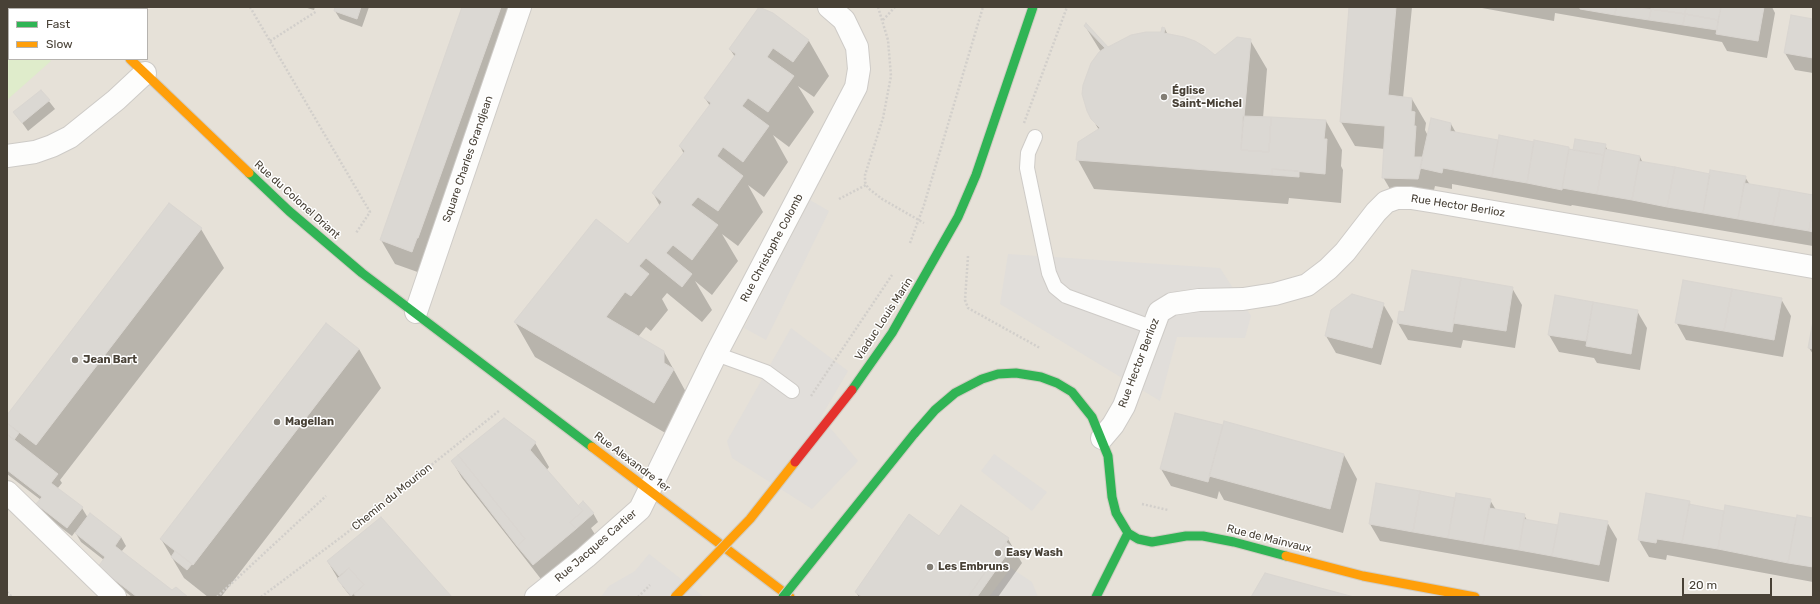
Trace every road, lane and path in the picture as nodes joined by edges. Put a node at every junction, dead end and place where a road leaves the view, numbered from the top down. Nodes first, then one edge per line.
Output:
1 (250, 7) edge
2 (520, 7) edge
3 (829, 7) edge
4 (895, 7) edge
5 (983, 7) edge
6 (1033, 7) edge
7 (317, 11) dead end
8 (883, 20) dead end
9 (270, 41) junction
10 (138, 66) edge
11 (1035, 137) dead end
12 (7, 156) edge
13 (866, 185) dead end
14 (839, 199) dead end
15 (910, 245) dead end
16 (340, 254) junction
17 (1813, 267) edge
18 (894, 271) dead end
19 (416, 312) junction
20 (1154, 328) junction
21 (458, 346) joint
22 (716, 354) junction
23 (792, 391) dead end
24 (520, 393) junction
25 (809, 399) dead end
26 (1102, 438) junction
27 (649, 490) junction
28 (7, 492) edge
29 (326, 496) dead end
30 (1112, 497) junction
31 (1169, 511) dead end
32 (1128, 533) junction
33 (7, 592) edge
34 (12, 597) edge
35 (115, 597) edge
36 (217, 597) edge
37 (261, 597) edge
38 (536, 597) edge
39 (675, 597) edge
40 (783, 597) edge
41 (790, 597) edge
42 (1096, 597) edge
43 (1475, 597) edge

1 - 9 path
2 - 19 street, Square Charles Grandjean
3 - 22 street, Rue Christophe Colomb
4 - 8 path
5 - 15 path, bridge
6 - 39 main road, Viaduc Louis Marin, bridge
7 - 9 path
9 - 16 path
10 - 12 street
10 - 16 main road, Rue du Colonel Driant
11 - 20 lane
13 - 14 path
16 - 19 main road, Rue du Colonel Driant
17 - 20 street, Rue Hector Berlioz
18 - 25 path, bridge
19 - 21 main road, Rue du Colonel Driant
20 - 26 street, Rue Hector Berlioz
21 - 24 main road, Rue Alexandre 1er
22 - 23 lane
22 - 27 street, Rue Christophe Colomb
24 - 27 main road, Rue Alexandre 1er
24 - 37 path, Chemin du Mourion
26 - 30 main road
26 - 40 main road, bridge
27 - 38 street, Rue Jacques Cartier
27 - 41 main road, Rue Alexandre 1er
28 - 35 street
29 - 36 path
30 - 31 path
30 - 32 main road
32 - 42 main road
32 - 43 main road, Rue de Mainvaux
33 - 34 path

